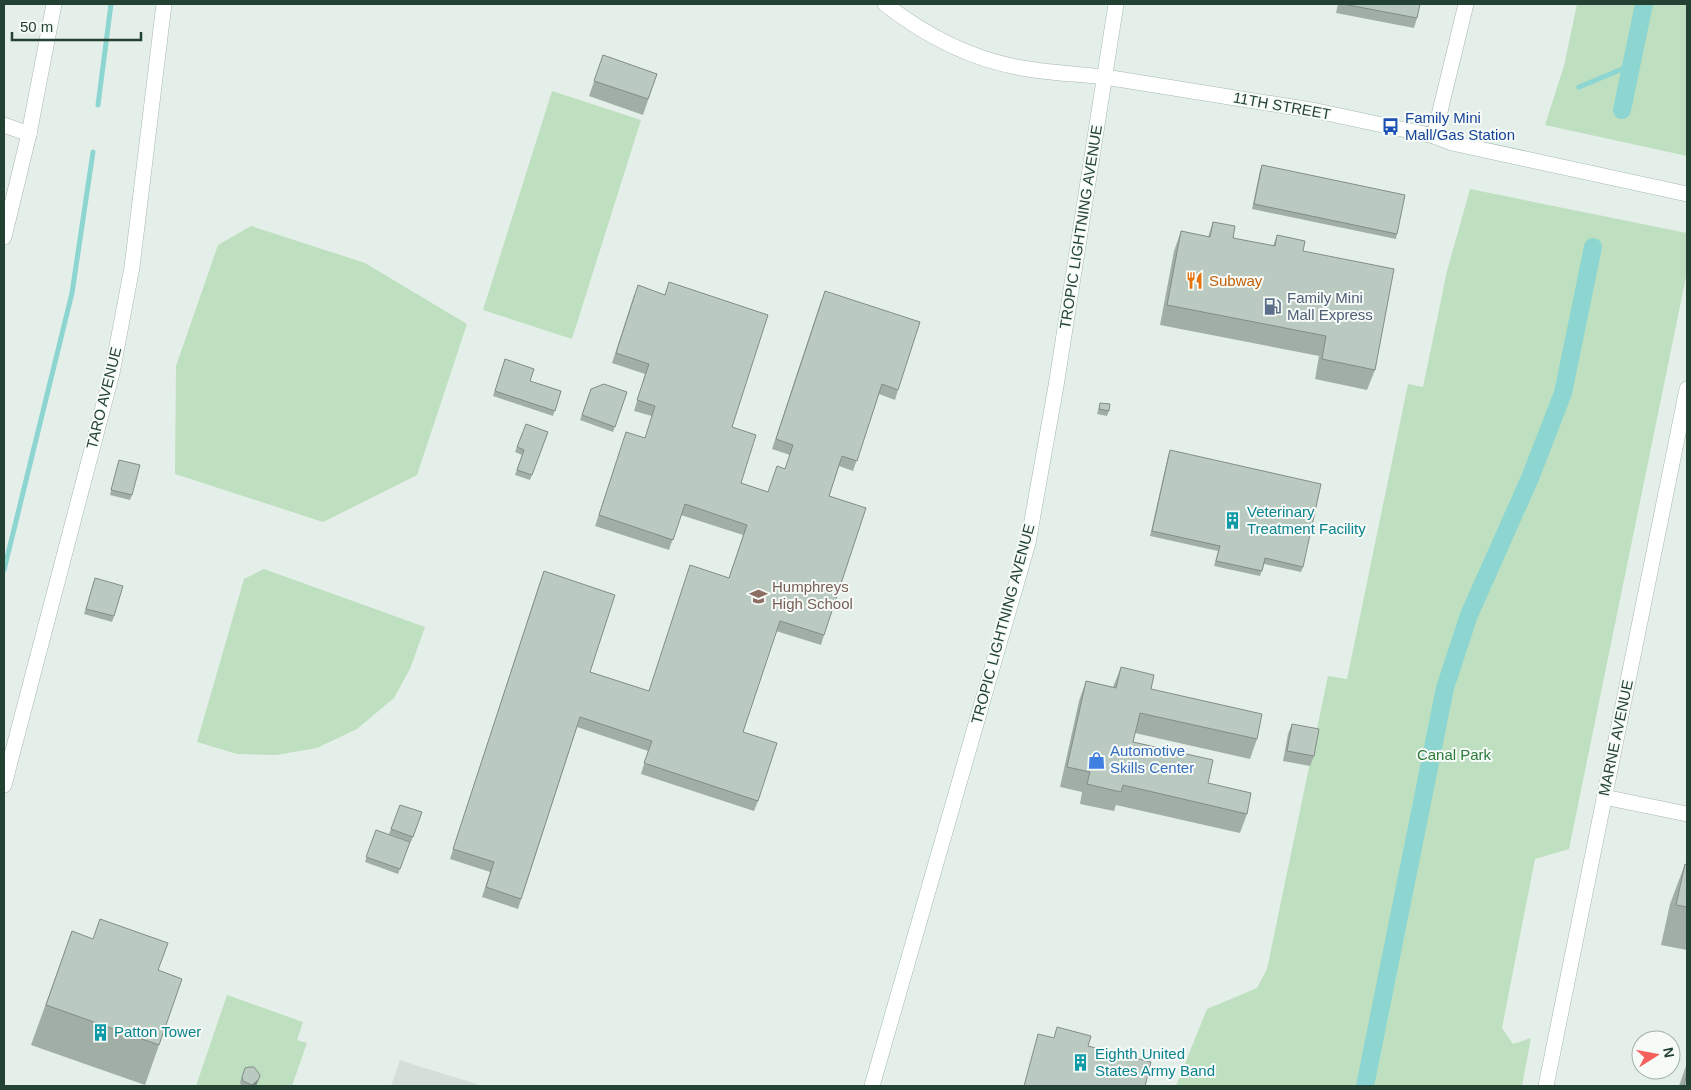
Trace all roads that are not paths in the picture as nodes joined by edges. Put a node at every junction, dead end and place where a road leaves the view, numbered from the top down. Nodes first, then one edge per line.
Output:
1 (54, 4) edge
2 (164, 4) edge
3 (885, 4) edge
4 (1116, 4) edge
5 (1466, 4) edge
6 (1105, 77) junction
7 (4, 125) edge
8 (29, 134) junction
9 (1434, 136) junction
10 (1687, 194) edge
11 (4, 237) edge
12 (1687, 389) edge
13 (4, 785) edge
14 (1604, 797) junction
15 (1687, 814) edge
16 (872, 1086) edge
17 (1546, 1086) edge

1 - 8 street
2 - 13 street, TARO AVENUE
3 - 6 street, 11TH STREET
4 - 6 street, TROPIC LIGHTNING AVENUE
5 - 9 street
6 - 9 street, 11TH STREET
6 - 16 street, TROPIC LIGHTNING AVENUE
7 - 8 street
8 - 11 street
9 - 10 street, 11TH STREET
12 - 14 street, MARNE AVENUE
14 - 15 street
14 - 17 street, MARNE AVENUE

